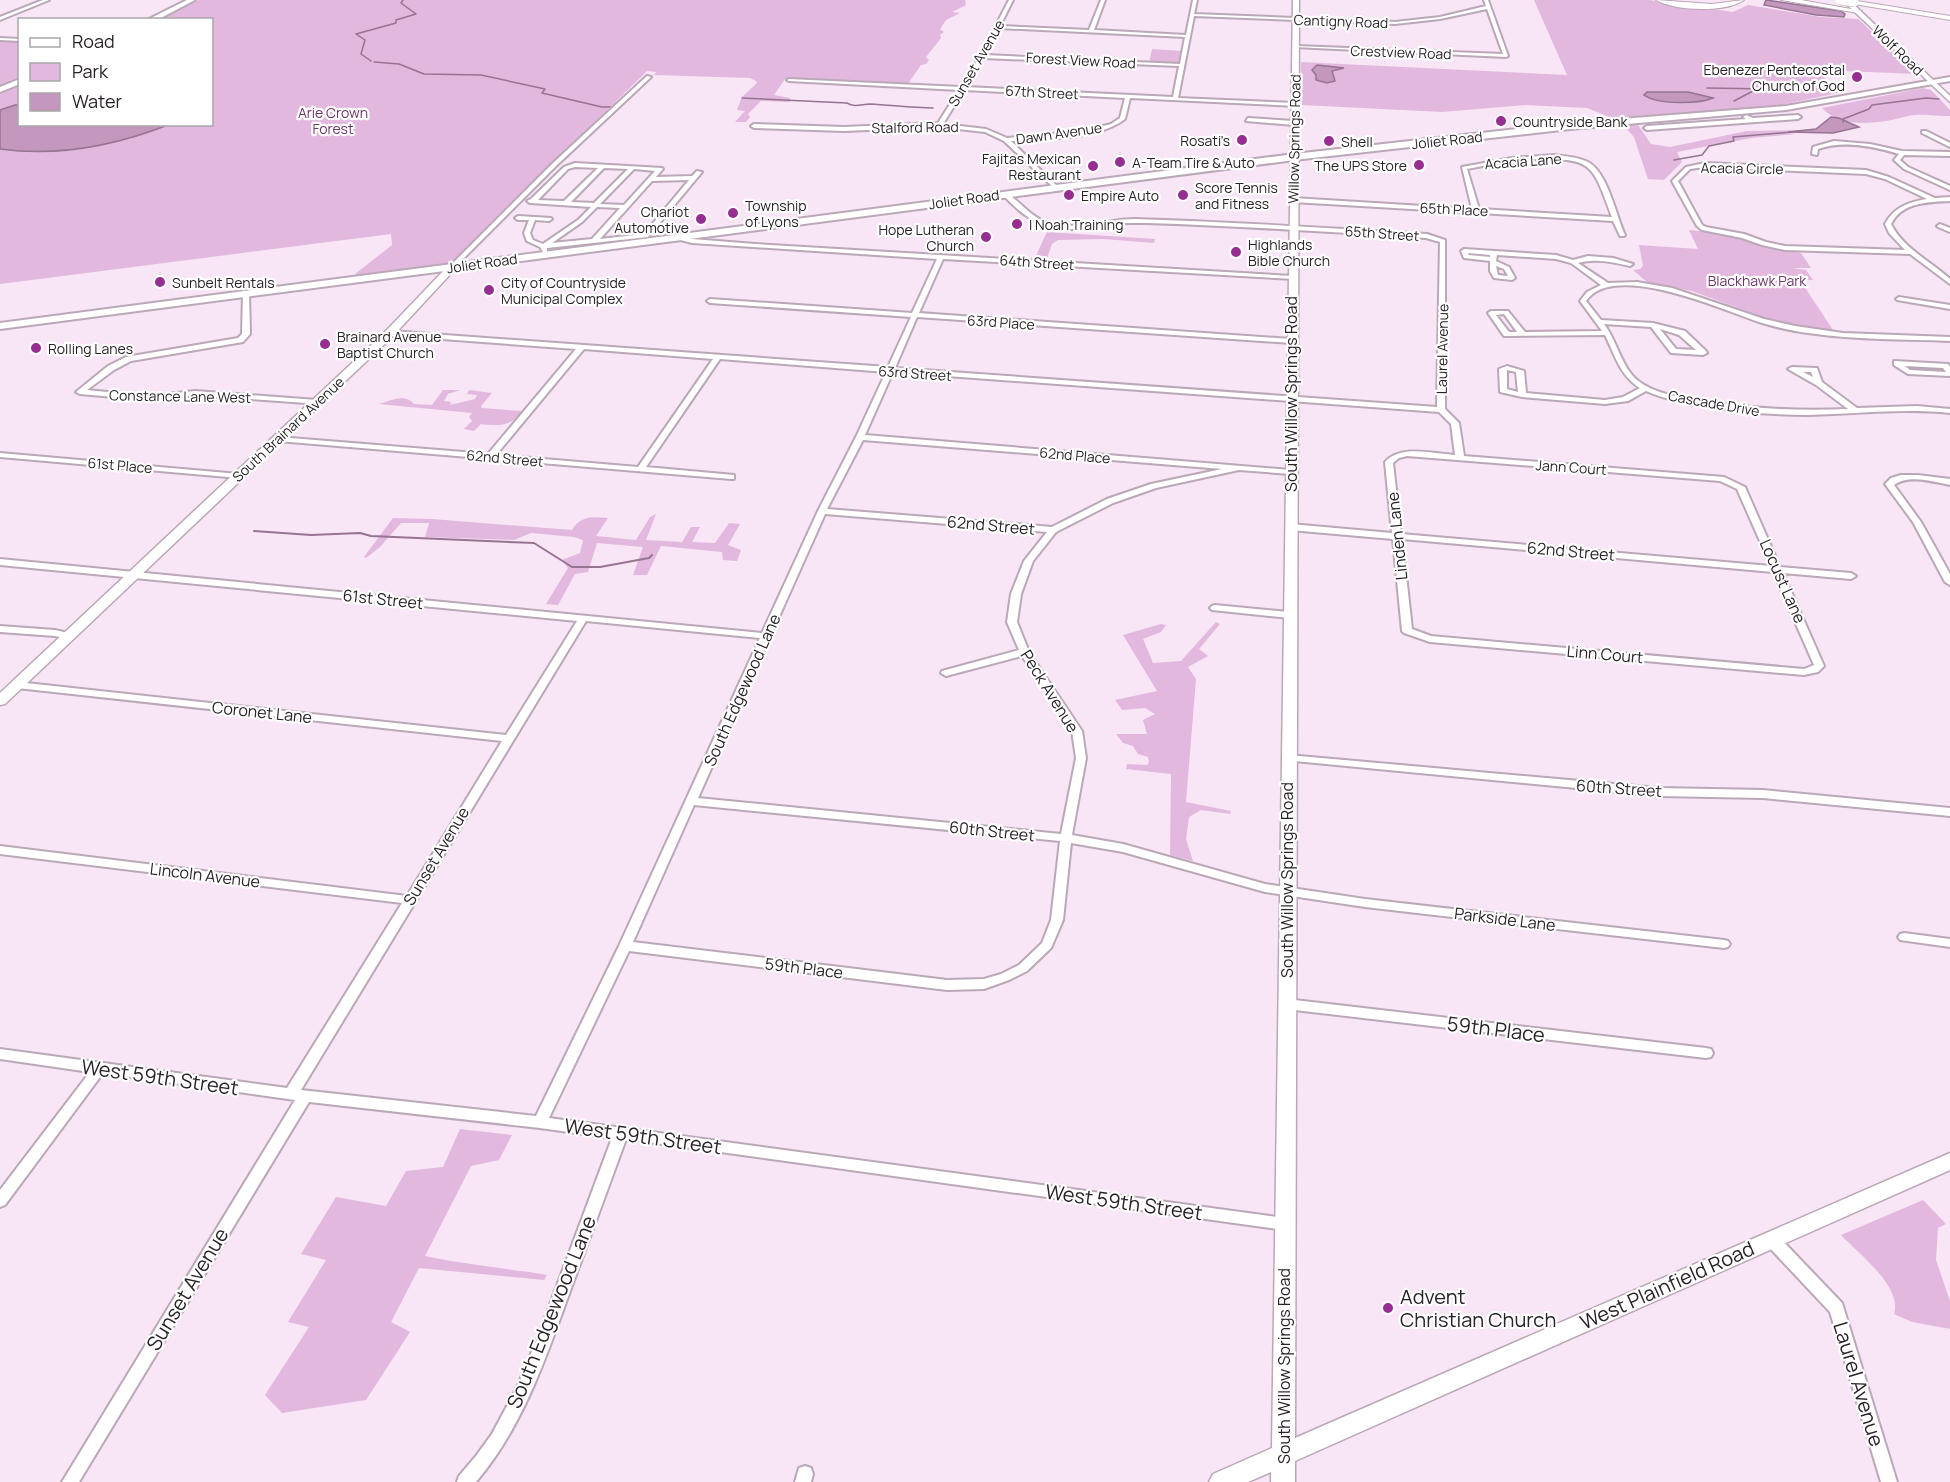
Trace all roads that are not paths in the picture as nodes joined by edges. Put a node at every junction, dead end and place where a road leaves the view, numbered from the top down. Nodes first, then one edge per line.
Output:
1 (47, 0) edge
2 (192, 0) edge
3 (1011, 0) edge
4 (1103, 0) edge
5 (1195, 0) edge
6 (1296, 0) edge
7 (1486, 0) edge
8 (1660, 0) edge
9 (1740, 0) edge
10 (1785, 0) edge
11 (1840, 0) edge
12 (1868, 0) edge
13 (1852, 5) edge
14 (1489, 8) junction
15 (1950, 13) edge
16 (1192, 15) junction
17 (154, 18) edge
18 (1950, 18) edge
19 (0, 19) edge
20 (1295, 20) junction
21 (996, 27) junction
22 (1091, 31) junction
23 (1188, 36) junction
24 (0, 39) edge
25 (18, 40) edge
26 (1296, 47) junction
27 (982, 56) junction
28 (1180, 65) junction
29 (1919, 71) junction
30 (649, 77) dead end
31 (1948, 77) edge
32 (789, 80) dead end
33 (1929, 81) junction
34 (18, 82) edge
35 (1908, 85) junction
36 (961, 88) junction
37 (0, 90) edge
38 (1939, 90) junction
39 (1128, 97) junction
40 (1175, 99) junction
41 (1950, 100) edge
42 (1295, 105) junction
43 (1739, 117) junction
44 (1798, 117) dead end
45 (1248, 120) dead end
46 (1294, 123) junction
47 (940, 125) junction
48 (754, 126) dead end
49 (1647, 128) dead end
50 (1754, 129) dead end
51 (1924, 132) dead end
52 (1006, 140) junction
53 (1950, 145) edge
54 (1902, 153) junction
55 (1815, 154) dead end
56 (1950, 154) edge
57 (1294, 157) junction
58 (603, 166) junction
59 (632, 168) junction
60 (699, 172) dead end
61 (694, 178) junction
62 (650, 179) junction
63 (1948, 185) edge
64 (1055, 188) junction
65 (1005, 194) junction
66 (1950, 199) edge
67 (519, 200) junction
68 (1293, 200) junction
69 (1934, 200) junction
70 (533, 201) junction
71 (566, 203) junction
72 (597, 205) junction
73 (626, 207) junction
74 (1476, 211) junction
75 (518, 218) dead end
76 (533, 218) junction
77 (549, 219) dead end
78 (1614, 219) junction
79 (1950, 223) edge
80 (1292, 228) junction
81 (1950, 230) edge
82 (1622, 235) dead end
83 (675, 237) junction
84 (1435, 238) joint
85 (593, 242) junction
86 (544, 250) junction
87 (1913, 252) junction
88 (941, 257) junction
89 (1493, 258) dead end
90 (1573, 261) junction
91 (1630, 264) dead end
92 (451, 268) junction
93 (424, 271) junction
94 (1292, 278) junction
95 (439, 281) junction
96 (1950, 282) edge
97 (1606, 285) junction
98 (246, 293) junction
99 (1899, 299) dead end
100 (710, 301) dead end
101 (1950, 307) edge
102 (913, 316) junction
103 (1600, 322) junction
104 (1653, 324) junction
105 (0, 326) edge
106 (390, 333) junction
107 (1522, 333) dead end
108 (1607, 333) junction
109 (1950, 339) edge
110 (1291, 341) junction
111 (581, 348) junction
112 (717, 358) junction
113 (888, 371) junction
114 (1950, 373) edge
115 (1819, 383) dead end
116 (1646, 388) junction
117 (1522, 395) dead end
118 (1291, 401) junction
119 (317, 402) junction
120 (1854, 409) junction
121 (1441, 410) junction
122 (1950, 411) edge
123 (860, 437) junction
124 (278, 439) junction
125 (1407, 454) joint
126 (0, 455) edge
127 (490, 457) junction
128 (1460, 459) junction
129 (1238, 468) junction
130 (641, 469) junction
131 (1290, 472) junction
132 (239, 476) junction
133 (731, 477) dead end
134 (1950, 482) edge
135 (1735, 483) joint
136 (822, 511) junction
137 (1290, 527) junction
138 (1053, 530) junction
139 (1396, 536) junction
140 (0, 562) edge
141 (1778, 569) junction
142 (134, 574) junction
143 (1851, 576) dead end
144 (1950, 582) edge
145 (1215, 608) dead end
146 (1289, 615) junction
147 (583, 618) junction
148 (0, 628) edge
149 (1407, 631) joint
150 (69, 636) junction
151 (766, 636) junction
152 (1024, 652) junction
153 (1804, 672) joint
154 (946, 673) dead end
155 (17, 685) junction
156 (0, 701) edge
157 (507, 738) junction
158 (1288, 758) junction
159 (692, 801) junction
160 (1949, 814) edge
161 (1066, 838) junction
162 (0, 850) edge
163 (1287, 891) junction
164 (409, 900) junction
165 (1904, 937) dead end
166 (1950, 943) edge
167 (1724, 944) dead end
168 (625, 946) junction
169 (984, 984) joint
170 (1286, 1004) junction
171 (1706, 1053) dead end
172 (0, 1054) edge
173 (99, 1069) junction
174 (298, 1095) junction
175 (540, 1122) junction
176 (621, 1133) junction
177 (1950, 1161) edge
178 (0, 1201) edge
179 (1285, 1224) junction
180 (1772, 1240) junction
181 (1283, 1455) junction
182 (70, 1482) edge
183 (465, 1482) edge
184 (1221, 1482) edge
185 (1283, 1482) edge
186 (1889, 1482) edge

1 - 19 street
2 - 17 main road
3 - 21 street, Sunset Avenue
4 - 22 street
5 - 16 street
6 - 20 street, Willow Springs Road
7 - 14 street
8 - 9 highway
10 - 13 highway
11 - 13 highway, bridge
12 - 15 highway
13 - 18 highway
13 - 29 street, Wolf Road
14 - 20 street, Cantigny Road
14 - 26 street, Crestview Road
16 - 20 street, Cantigny Road
16 - 23 street
20 - 26 street, Willow Springs Road
21 - 22 street
21 - 27 street, Sunset Avenue
22 - 23 street
23 - 28 street
24 - 25 street
26 - 42 street, Willow Springs Road
27 - 28 street, Forest View Road
27 - 36 street, Sunset Avenue
28 - 40 street
29 - 31 main road
29 - 33 street, Wolf Road
30 - 67 street, South Brainard Avenue
31 - 33 main road, Joliet Road
32 - 36 street, 67th Street
33 - 35 main road, Joliet Road
33 - 38 street, Wolf Road
34 - 37 main road
35 - 38 main road
35 - 43 main road, Joliet Road
36 - 39 street, 67th Street
36 - 47 street, Sunset Avenue
38 - 41 street, Wolf Road
39 - 40 street, 67th Street
39 - 52 street, Dawn Avenue
40 - 42 street, 67th Street
42 - 46 street, Willow Springs Road
43 - 44 street
43 - 49 street
43 - 50 street
43 - 57 main road, Joliet Road
45 - 46 street
46 - 57 street, Willow Springs Road
47 - 48 street, Stalford Road
47 - 52 street, Stalford Road
51 - 53 street
52 - 64 street, Stalford Road
54 - 55 street
54 - 56 street
54 - 63 street
57 - 64 main road, Joliet Road
57 - 68 street, Willow Springs Road
58 - 59 street
58 - 70 street
58 - 71 street
59 - 62 street
59 - 72 street
60 - 61 street
61 - 62 street
61 - 85 street
62 - 73 street
64 - 65 main road, Joliet Road
65 - 80 street, 65th Street
65 - 83 main road, Joliet Road
66 - 69 street
67 - 70 street
67 - 92 street, South Brainard Avenue
68 - 74 street, 65th Place
68 - 80 street, Willow Springs Road
69 - 87 street
69 - 87 street, Acacia Circle
70 - 71 street
71 - 72 street
72 - 73 street
72 - 86 street
73 - 85 street
74 - 78 street, 65th Place
74 - 78 street, Acacia Lane
75 - 76 street
76 - 77 street
76 - 86 street
78 - 82 street
79 - 81 street
80 - 84 street, 65th Street
80 - 94 street, Willow Springs Road
83 - 86 main road, Joliet Road
83 - 88 street, 64th Street
84 - 121 street, Laurel Avenue
85 - 86 street
86 - 92 main road, Joliet Road
87 - 96 street
88 - 94 street, 64th Street
88 - 102 street, South Edgewood Lane
89 - 90 street
90 - 91 street
90 - 97 street
92 - 93 main road, Joliet Road
92 - 95 street, South Brainard Avenue
93 - 95 main road
93 - 98 main road, Joliet Road
94 - 110 street, South Willow Springs Road
95 - 106 street, South Brainard Avenue
97 - 103 street, Cascade Drive
97 - 109 street
98 - 105 main road, Joliet Road
98 - 119 street, Constance Lane West
99 - 101 street
100 - 102 street, 63rd Place
102 - 110 street, 63rd Place
102 - 113 street, South Edgewood Lane
103 - 104 street
103 - 108 street, Cascade Drive
104 - 104 street
106 - 111 street, 63rd Street
106 - 119 street, South Brainard Avenue
107 - 108 street
108 - 116 street, Cascade Drive
110 - 118 street, South Willow Springs Road
111 - 112 street, 63rd Street
111 - 127 street
112 - 113 street, 63rd Street
112 - 130 street
113 - 118 street, 63rd Street
113 - 123 street, South Edgewood Lane
114 - 114 street
115 - 120 street
116 - 117 street
116 - 120 street, Cascade Drive
118 - 121 street, 63rd Street
118 - 131 street, South Willow Springs Road
119 - 124 street, South Brainard Avenue
120 - 122 street, Cascade Drive
121 - 128 street, Laurel Avenue
123 - 129 street, 62nd Place
123 - 136 street, South Edgewood Lane
124 - 127 street, 62nd Street
124 - 132 street, South Brainard Avenue
125 - 128 street, Jann Court
125 - 139 street, Linden Lane
126 - 132 street, 61st Place
127 - 130 street, 62nd Street
128 - 135 street, Jann Court
129 - 131 street, 62nd Place
129 - 138 street, Peck Avenue
130 - 133 street, 62nd Street
131 - 137 street, South Willow Springs Road
132 - 142 street, South Brainard Avenue
134 - 144 street
135 - 141 street, Locust Lane
136 - 138 street, 62nd Street
136 - 151 street, South Edgewood Lane
137 - 139 street, 62nd Street
137 - 146 street, South Willow Springs Road
138 - 152 street, Peck Avenue
139 - 141 street, 62nd Street
139 - 149 street, Linden Lane
140 - 142 street, 61st Street
141 - 143 street, 62nd Street
141 - 153 street, Locust Lane
142 - 147 street, 61st Street
142 - 150 street, South Brainard Avenue
145 - 146 street
146 - 158 street, South Willow Springs Road
147 - 151 street, 61st Street
147 - 157 street, Sunset Avenue
148 - 150 street
149 - 153 street, Linn Court
150 - 155 street, South Brainard Avenue
151 - 159 street, South Edgewood Lane
152 - 154 street
152 - 161 street, Peck Avenue
155 - 156 street, South Brainard Avenue
155 - 157 street, Coronet Lane
157 - 164 street, Sunset Avenue
158 - 160 street, 60th Street
158 - 163 street, South Willow Springs Road
159 - 161 street, 60th Street
159 - 168 street, South Edgewood Lane
161 - 163 street, 60th Street
161 - 169 street, Peck Avenue
162 - 164 street, Lincoln Avenue
163 - 167 street, Parkside Lane
163 - 170 street, South Willow Springs Road
164 - 174 street, Sunset Avenue
165 - 166 street
168 - 169 street, 59th Place
168 - 175 street, South Edgewood Lane
170 - 171 street, 59th Place
170 - 179 street, South Willow Springs Road
172 - 173 street, West 59th Street
173 - 174 street, West 59th Street
173 - 178 street
174 - 175 street, West 59th Street
174 - 182 street, Sunset Avenue
175 - 176 street, West 59th Street
176 - 179 street, West 59th Street
176 - 183 street, South Edgewood Lane
177 - 180 street, West Plainfield Road
179 - 181 street, South Willow Springs Road
180 - 181 street, West Plainfield Road
180 - 186 street, Laurel Avenue
181 - 184 street, West Plainfield Road
181 - 185 street, South Willow Springs Road

